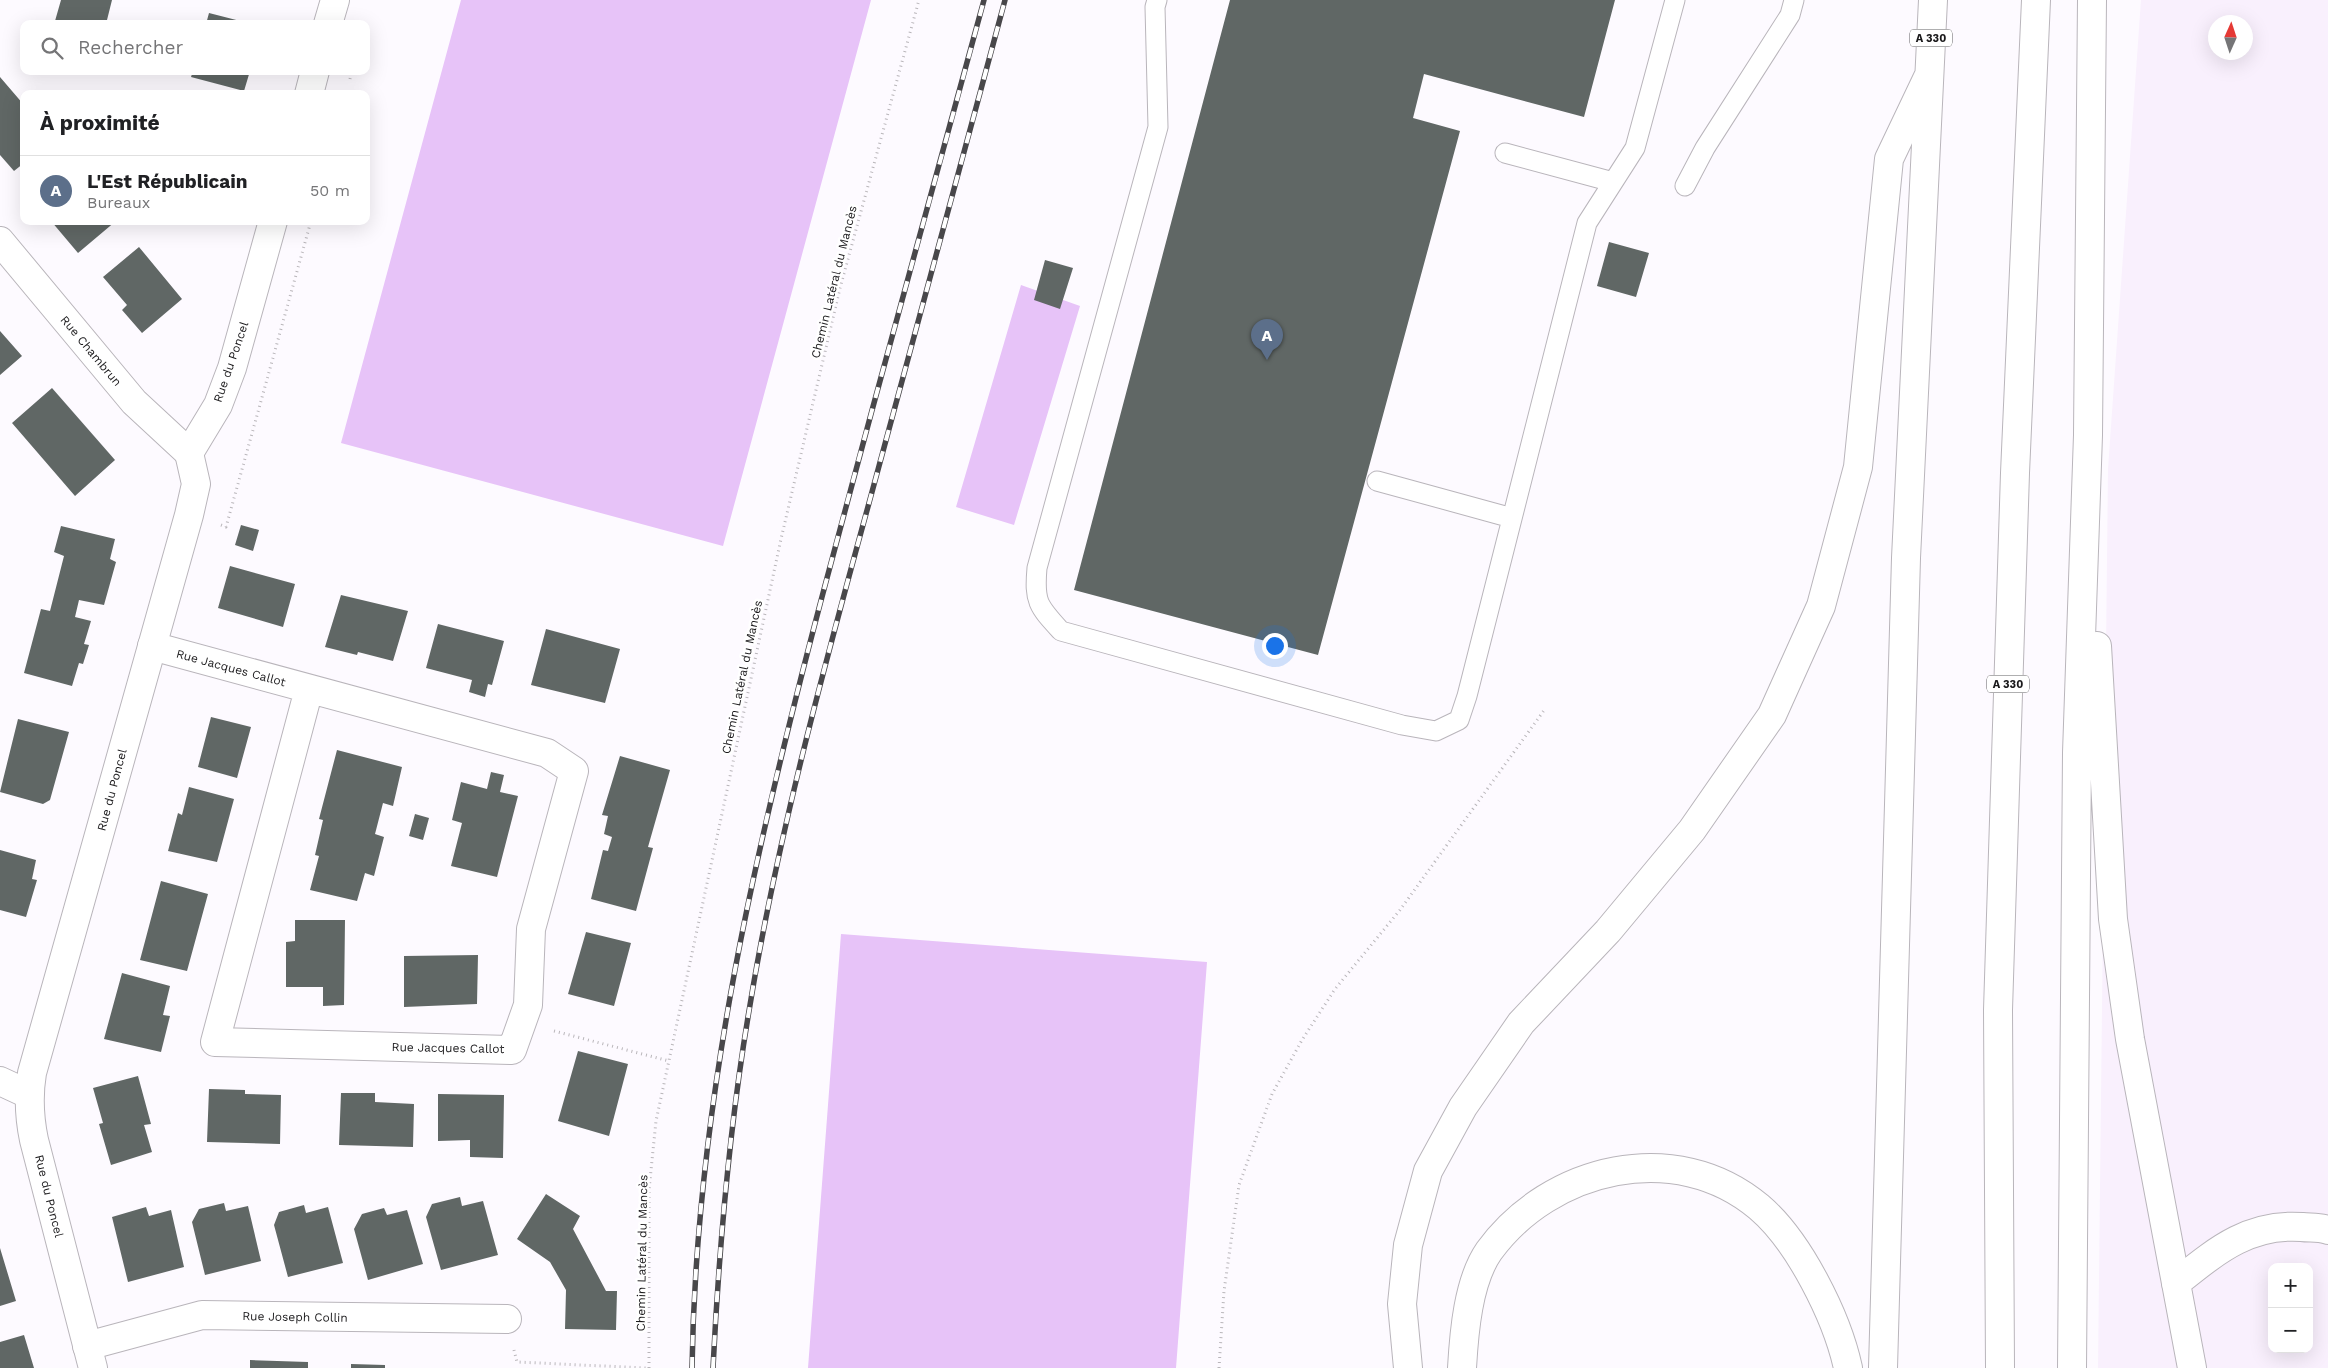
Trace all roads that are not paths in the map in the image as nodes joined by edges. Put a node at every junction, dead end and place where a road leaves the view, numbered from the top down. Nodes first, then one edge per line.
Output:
1 (335, 0) edge
2 (1157, 0) edge
3 (1675, 0) edge
4 (1794, 0) edge
5 (1933, 0) edge
6 (2036, 0) edge
7 (2092, 0) edge
8 (329, 20) edge
9 (314, 75) edge
10 (1929, 75) junction
11 (310, 90) edge
12 (1505, 153) dead end
13 (1613, 182) junction
14 (1685, 186) dead end
15 (272, 225) edge
16 (0, 242) edge
17 (2088, 435) junction
18 (189, 453) junction
19 (1377, 481) dead end
20 (1512, 518) junction
21 (152, 646) junction
22 (309, 689) junction
23 (0, 1081) edge
24 (28, 1094) junction
25 (2328, 1230) edge
26 (2176, 1283) junction
27 (507, 1319) road end
28 (90, 1357) edge
29 (1408, 1368) edge
30 (1462, 1368) edge
31 (1848, 1368) edge
32 (1883, 1368) edge
33 (2000, 1368) edge
34 (2072, 1368) edge
35 (2192, 1368) edge

1 - 8 main road
2 - 20 lane
3 - 13 lane
4 - 14 lane
5 - 10 main road, A 330
6 - 33 main road, A 330
7 - 17 main road
9 - 11 main road
10 - 29 main road
10 - 32 main road, A 330
12 - 13 lane
13 - 20 lane
15 - 18 main road, Rue du Poncel
16 - 18 main road, Rue Chambrun
17 - 26 main road
17 - 34 main road
18 - 21 main road, Rue du Poncel
19 - 20 lane
21 - 22 main road, Rue Jacques Callot
21 - 24 main road, Rue du Poncel
22 - 22 main road, Rue Jacques Callot
23 - 24 main road
24 - 28 main road, Rue du Poncel
25 - 26 main road
26 - 35 main road
27 - 28 main road, Rue Joseph Collin
30 - 31 main road

